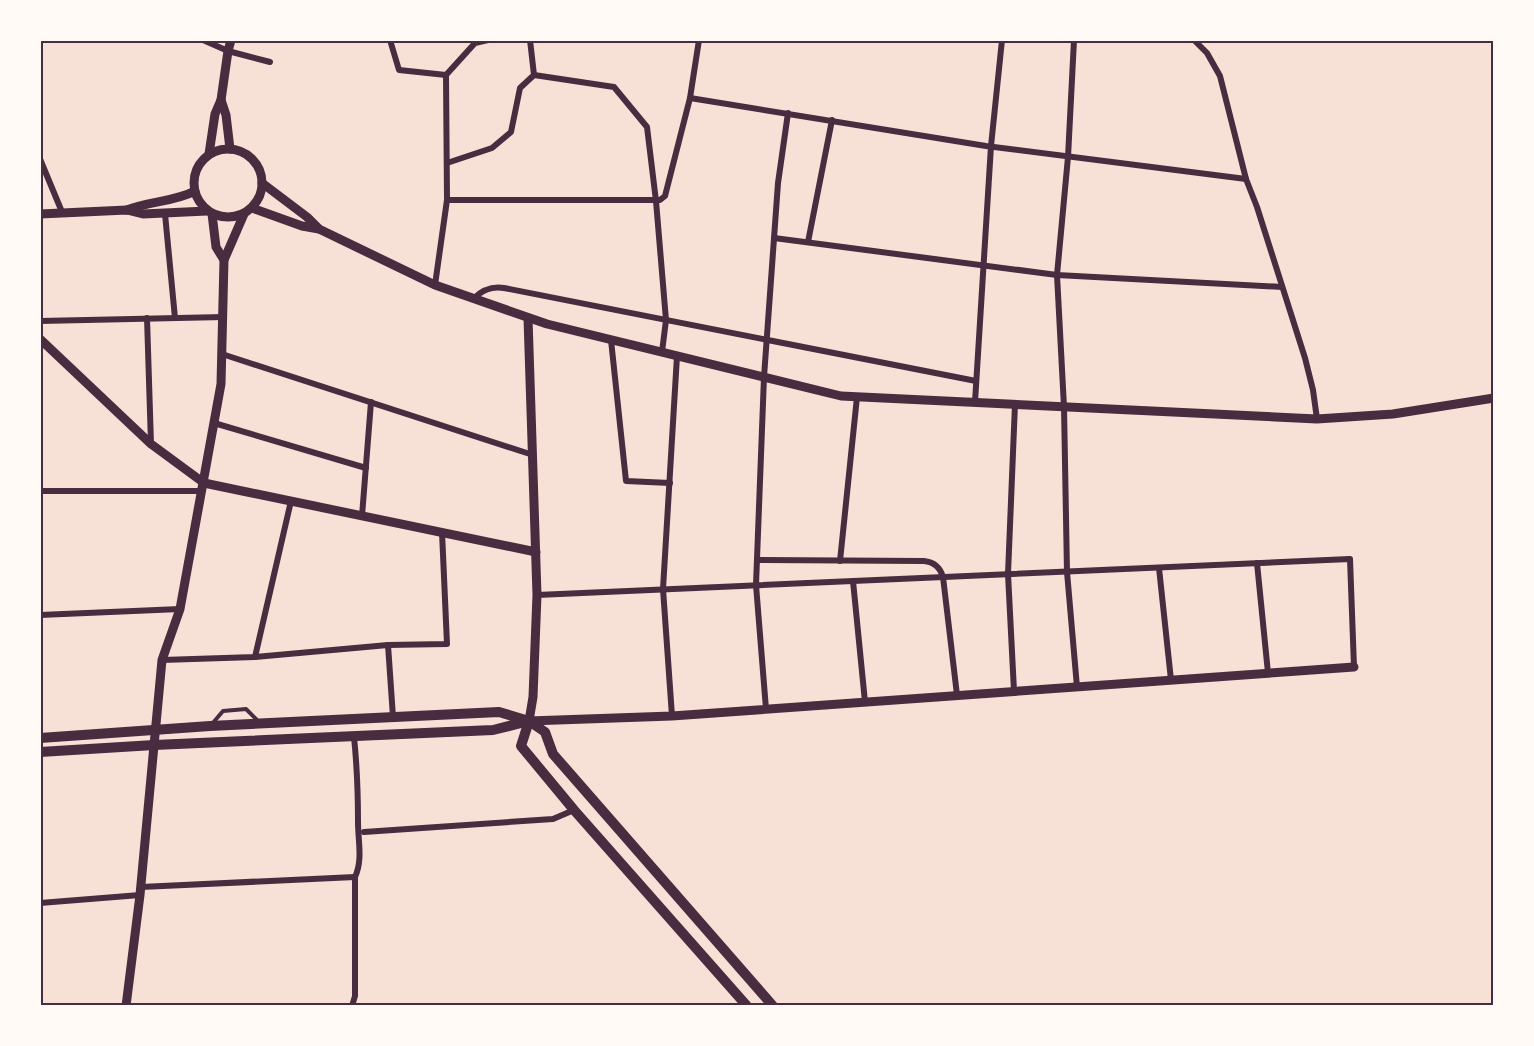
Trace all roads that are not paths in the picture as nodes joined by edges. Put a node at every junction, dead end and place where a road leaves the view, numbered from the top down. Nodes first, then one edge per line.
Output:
1 (203, 40) edge
2 (231, 40) edge
3 (390, 40) edge
4 (488, 40) edge
5 (530, 40) edge
6 (699, 40) edge
7 (1002, 40) edge
8 (1074, 40) edge
9 (1194, 40) edge
10 (475, 42) edge
11 (228, 51) junction
12 (270, 62) dead end
13 (446, 75) junction
14 (534, 75) junction
15 (690, 98) junction
16 (221, 100) junction
17 (788, 113) junction
18 (832, 120) junction
19 (992, 146) junction
20 (230, 149) junction
21 (210, 154) junction
22 (1068, 157) junction
23 (40, 159) edge
24 (447, 163) junction
25 (1246, 179) junction
26 (262, 183) junction
27 (195, 191) junction
28 (447, 200) junction
29 (657, 201) junction
30 (127, 210) junction
31 (248, 211) junction
32 (62, 212) junction
33 (210, 213) junction
34 (40, 214) edge
35 (165, 214) junction
36 (319, 229) junction
37 (774, 238) junction
38 (808, 242) junction
39 (224, 260) junction
40 (983, 265) junction
41 (1057, 275) junction
42 (435, 285) junction
43 (1282, 287) junction
44 (473, 298) junction
45 (224, 317) junction
46 (147, 318) junction
47 (174, 318) junction
48 (528, 318) junction
49 (666, 320) junction
50 (40, 321) edge
51 (40, 339) edge
52 (611, 340) junction
53 (767, 340) junction
54 (662, 352) junction
55 (222, 354) junction
56 (677, 356) junction
57 (764, 377) junction
58 (976, 381) junction
59 (857, 397) junction
60 (1494, 398) edge
61 (372, 402) junction
62 (975, 402) junction
63 (1015, 404) junction
64 (1064, 407) junction
65 (1317, 418) junction
66 (214, 423) junction
67 (151, 444) junction
68 (533, 455) junction
69 (366, 468) junction
70 (670, 483) junction
71 (203, 487) junction
72 (40, 491) edge
73 (291, 501) junction
74 (362, 516) junction
75 (442, 532) junction
76 (536, 552) junction
77 (757, 560) junction
78 (840, 561) junction
79 (1257, 563) junction
80 (1159, 568) junction
81 (1067, 572) junction
82 (1008, 574) junction
83 (943, 577) junction
84 (853, 581) junction
85 (756, 585) junction
86 (663, 589) junction
87 (537, 595) junction
88 (180, 609) junction
89 (40, 615) edge
90 (388, 645) junction
91 (255, 657) junction
92 (162, 660) junction
93 (1353, 667) joint
94 (1268, 673) junction
95 (1171, 680) junction
96 (1077, 687) junction
97 (1014, 691) junction
98 (957, 695) junction
99 (865, 702) junction
100 (766, 709) junction
101 (672, 716) junction
102 (393, 717) junction
103 (529, 721) junction
104 (261, 724) junction
105 (210, 726) junction
106 (156, 730) junction
107 (354, 737) junction
108 (40, 738) edge
109 (154, 745) junction
110 (40, 752) edge
111 (574, 810) junction
112 (364, 832) dead end
113 (355, 878) junction
114 (141, 891) junction
115 (40, 903) edge
116 (126, 1005) edge
117 (352, 1005) edge
118 (747, 1005) edge
119 (773, 1005) edge

1 - 11 street
2 - 11 street
3 - 13 street
4 - 10 street
5 - 14 street
6 - 15 street
7 - 19 street
8 - 22 street
9 - 25 street
10 - 13 street
11 - 12 street
11 - 16 street
13 - 24 street
14 - 24 street
14 - 29 street
15 - 17 street
15 - 29 street
16 - 20 street
16 - 21 street
17 - 18 street
17 - 37 street
18 - 19 street
18 - 38 street
19 - 22 street
19 - 40 street
20 - 21 street
20 - 26 street
21 - 27 street
22 - 25 street
22 - 41 street
23 - 32 street
24 - 28 street
25 - 43 street
26 - 31 street
26 - 36 street
27 - 30 street
27 - 33 street
28 - 29 street
28 - 42 street
29 - 49 street
30 - 32 street
30 - 35 street
31 - 33 street
31 - 36 street
31 - 39 street
32 - 34 street
33 - 35 street
33 - 39 street
35 - 47 street
36 - 42 street
37 - 38 street
37 - 53 street
38 - 40 street
39 - 45 street
40 - 41 street
40 - 58 street
41 - 43 street
41 - 64 street
42 - 44 street
43 - 65 street
44 - 48 street
44 - 49 street
45 - 47 street
45 - 55 street
46 - 47 street
46 - 50 street
46 - 67 street
48 - 52 street
48 - 68 street
49 - 53 street
49 - 54 street
51 - 67 street
52 - 54 street
52 - 70 street
53 - 57 street
53 - 58 street
54 - 56 street
55 - 61 street
55 - 66 street
56 - 57 street
56 - 70 street
57 - 59 street
57 - 77 street
58 - 62 street
59 - 62 street
59 - 78 street
60 - 65 street
61 - 68 street
61 - 69 street
62 - 63 street
63 - 64 street
63 - 82 street
64 - 65 street
64 - 81 street
66 - 69 street
66 - 71 street
67 - 71 street
68 - 76 street
69 - 74 street
70 - 86 street
71 - 72 street
71 - 73 street
71 - 88 street
73 - 74 street
73 - 91 street
74 - 75 street
75 - 76 street
75 - 90 street
76 - 87 street
77 - 78 street
77 - 85 street
78 - 83 street
79 - 80 street
79 - 93 street
79 - 94 street
80 - 81 street
80 - 95 street
81 - 82 street
81 - 96 street
82 - 83 street
82 - 97 street
83 - 84 street
83 - 98 street
84 - 85 street
84 - 99 street
85 - 86 street
85 - 100 street
86 - 87 street
86 - 101 street
87 - 103 street
88 - 89 street
88 - 92 street
90 - 91 street
90 - 102 street
91 - 92 street
92 - 106 street
93 - 94 street
94 - 95 street
95 - 96 street
96 - 97 street
97 - 98 street
98 - 99 street
99 - 100 street
100 - 101 street
101 - 103 street
102 - 103 main road
102 - 104 main road
103 - 107 main road
103 - 111 main road
103 - 119 main road
104 - 105 main road
104 - 105 lane
105 - 106 main road
106 - 108 main road
106 - 109 street
107 - 109 main road
107 - 113 street
109 - 110 main road
109 - 114 street
111 - 112 street
111 - 118 main road
113 - 114 street
113 - 117 street
114 - 115 street
114 - 116 street

